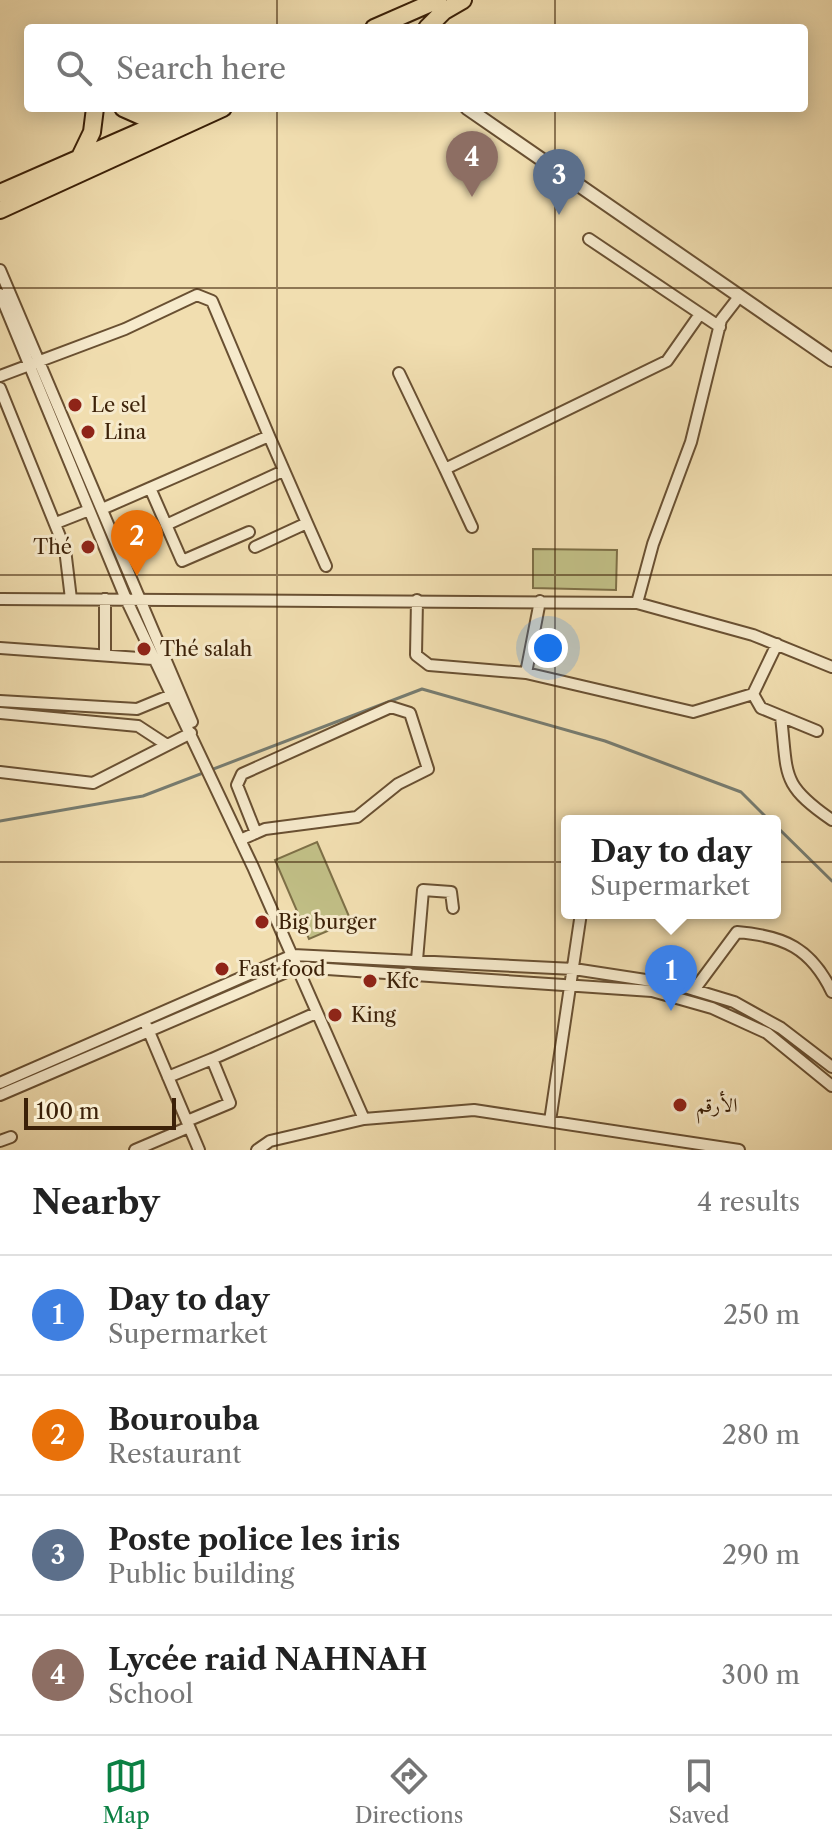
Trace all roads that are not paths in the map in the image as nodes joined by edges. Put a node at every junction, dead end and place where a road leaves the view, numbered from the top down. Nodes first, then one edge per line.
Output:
1 (438, 0) edge
2 (463, 0) edge
3 (387, 24) edge
4 (411, 24) edge
5 (431, 24) edge
6 (94, 112) edge
7 (132, 112) edge
8 (185, 112) edge
9 (214, 112) edge
10 (473, 112) edge
11 (168, 120) junction
12 (79, 159) junction
13 (0, 193) edge
14 (0, 210) edge
15 (589, 239) dead end
16 (0, 270) edge
17 (0, 294) edge
18 (738, 298) junction
19 (700, 314) junction
20 (720, 327) junction
21 (832, 360) edge
22 (40, 362) junction
23 (28, 363) junction
24 (399, 373) dead end
25 (0, 376) edge
26 (0, 390) edge
27 (269, 436) junction
28 (445, 469) junction
29 (283, 471) junction
30 (150, 488) junction
31 (102, 509) junction
32 (89, 510) junction
33 (56, 523) junction
34 (307, 523) junction
35 (166, 525) junction
36 (472, 527) dead end
37 (249, 532) dead end
38 (255, 547) dead end
39 (326, 566) dead end
40 (0, 599) edge
41 (71, 599) junction
42 (105, 599) junction
43 (126, 599) junction
44 (140, 600) junction
45 (417, 600) junction
46 (540, 601) junction
47 (637, 603) junction
48 (777, 644) junction
49 (0, 648) edge
50 (105, 655) junction
51 (153, 659) junction
52 (832, 667) edge
53 (526, 673) junction
54 (753, 694) junction
55 (171, 695) junction
56 (0, 701) edge
57 (0, 713) edge
58 (781, 717) junction
59 (817, 731) dead end
60 (192, 736) junction
61 (167, 745) junction
62 (0, 772) edge
63 (832, 820) edge
64 (256, 833) junction
65 (240, 840) junction
66 (453, 908) dead end
67 (580, 919) edge
68 (293, 955) junction
69 (417, 960) junction
70 (298, 967) junction
71 (574, 969) junction
72 (572, 985) junction
73 (694, 990) junction
74 (832, 992) edge
75 (316, 1013) junction
76 (146, 1024) junction
77 (212, 1059) junction
78 (832, 1067) edge
79 (168, 1077) junction
80 (0, 1083) edge
81 (832, 1086) edge
82 (0, 1095) edge
83 (364, 1119) junction
84 (550, 1121) junction
85 (188, 1124) junction
86 (135, 1150) edge
87 (199, 1150) edge
88 (257, 1150) edge
89 (739, 1150) edge

1 - 3 highway
2 - 5 highway
3 - 4 highway
6 - 12 highway
7 - 11 highway
8 - 11 highway
9 - 14 highway
10 - 18 street
11 - 12 highway
12 - 13 highway
15 - 19 street
16 - 22 street
17 - 23 street
18 - 20 street
18 - 21 street
19 - 20 street
19 - 28 street
20 - 47 street
22 - 23 street
22 - 27 street
22 - 31 street
23 - 25 street
23 - 32 street
24 - 28 street
26 - 33 street
27 - 29 street
27 - 30 street
28 - 36 street
29 - 34 street
29 - 35 street
30 - 31 street
30 - 35 street
31 - 44 street
32 - 33 street
32 - 43 street
33 - 41 street
34 - 38 street
34 - 39 street
35 - 37 street
40 - 41 street
41 - 42 street
42 - 43 street
42 - 50 street
43 - 44 street
43 - 51 street
44 - 45 street
44 - 60 street
45 - 46 street
45 - 53 street
46 - 47 street
46 - 53 street
47 - 48 street
48 - 52 street
48 - 54 street
49 - 50 street
50 - 51 street
51 - 55 street
53 - 54 street
54 - 58 street
55 - 56 street
55 - 60 street
57 - 61 street
58 - 59 street
58 - 63 street
60 - 61 street
60 - 65 street
61 - 62 street
64 - 64 street
64 - 65 street
65 - 68 street
66 - 69 street
67 - 71 street
68 - 69 street
68 - 70 street
68 - 76 street
69 - 71 street
70 - 72 street
70 - 75 street
70 - 76 street
71 - 72 street
71 - 73 street
72 - 81 street
72 - 84 street
73 - 74 street
73 - 78 street
75 - 77 street
75 - 83 street
76 - 79 street
76 - 80 street
76 - 82 street
77 - 79 street
77 - 85 street
79 - 85 street
83 - 84 street
83 - 88 street
84 - 89 street
85 - 86 street
85 - 87 street

